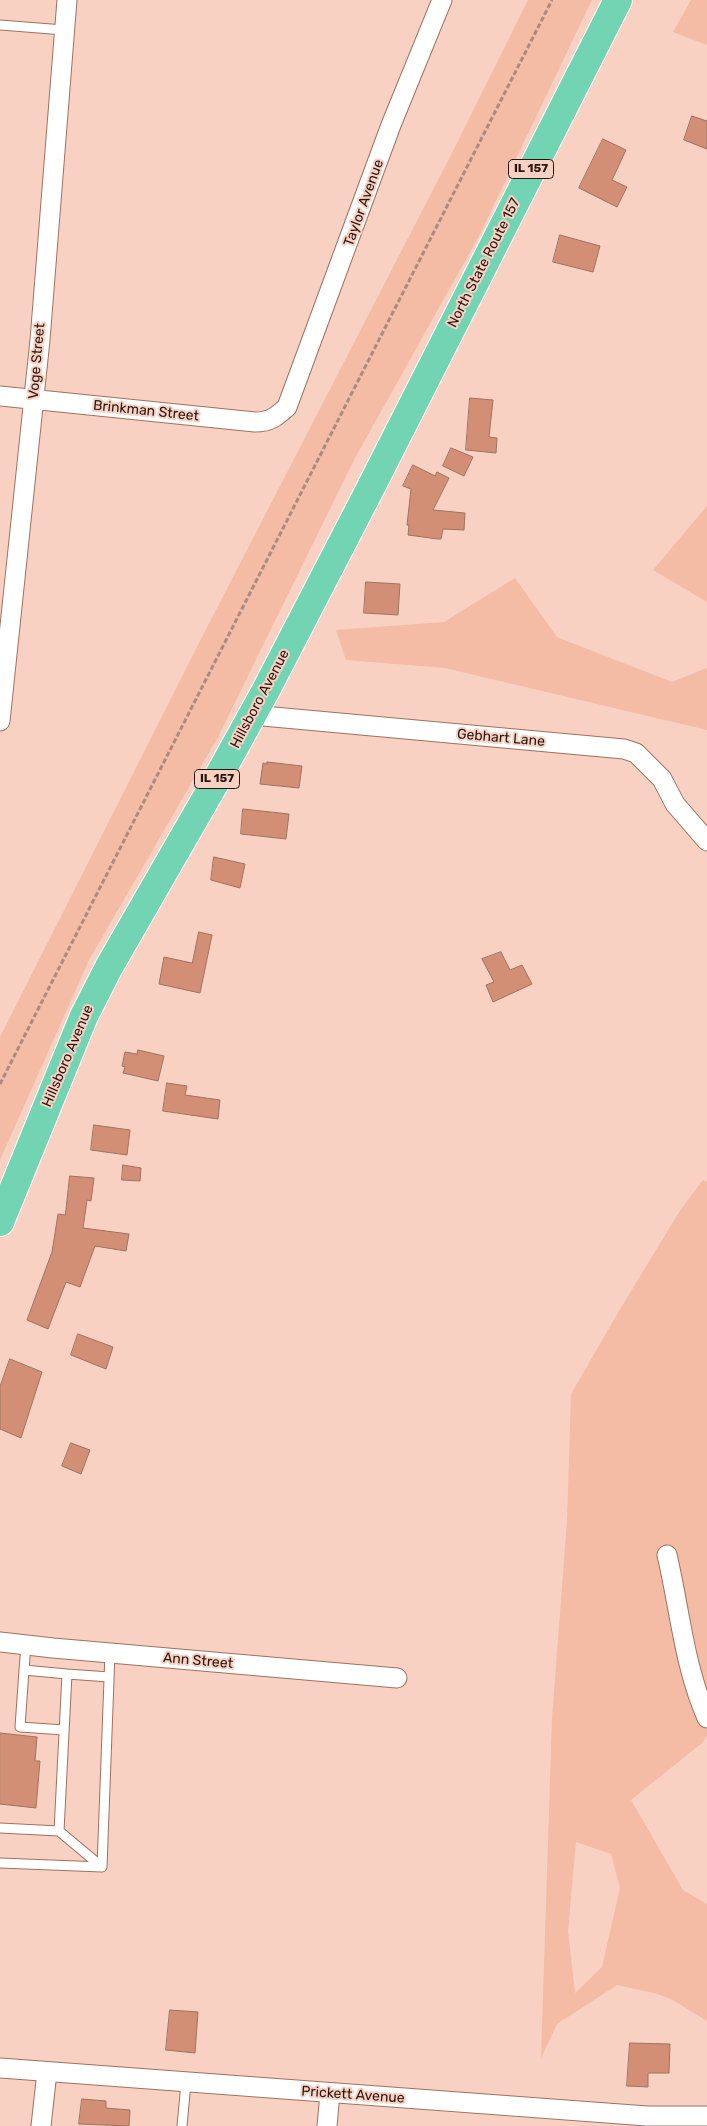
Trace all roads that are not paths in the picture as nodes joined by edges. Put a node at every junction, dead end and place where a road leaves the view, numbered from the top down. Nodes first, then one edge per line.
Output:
1 (66, 0) edge
2 (442, 0) edge
3 (618, 0) edge
4 (0, 25) edge
5 (64, 30) junction
6 (446, 339) joint
7 (0, 396) edge
8 (34, 400) junction
9 (287, 407) joint
10 (252, 714) junction
11 (0, 721) edge
12 (707, 840) edge
13 (0, 1222) edge
14 (667, 1555) dead end
15 (0, 1642) edge
16 (26, 1645) junction
17 (110, 1653) junction
18 (24, 1670) junction
19 (67, 1674) junction
20 (109, 1677) junction
21 (397, 1678) dead end
22 (707, 1718) edge
23 (64, 1730) junction
24 (0, 1828) edge
25 (59, 1832) junction
26 (0, 1863) edge
27 (102, 1867) junction
28 (0, 2068) edge
29 (47, 2072) junction
30 (186, 2082) junction
31 (330, 2093) junction
32 (707, 2116) edge
33 (41, 2126) edge
34 (182, 2126) edge
35 (327, 2126) edge

1 - 5 street, Voge Street
2 - 9 street, Taylor Avenue
3 - 6 main road, North State Route 157 / IL 157
4 - 5 lane
5 - 8 street, Voge Street
6 - 10 main road, Hillsboro Avenue / IL 157
7 - 8 street, Brinkman Street
8 - 9 street, Brinkman Street
8 - 11 street, Voge Street
10 - 12 street, Gebhart Lane
10 - 13 main road, Hillsboro Avenue / IL 157
14 - 22 street
15 - 16 street, Ann Street
16 - 17 street, Ann Street
16 - 18 lane
17 - 20 lane
17 - 21 street, Ann Street
18 - 19 lane
18 - 23 lane
19 - 20 lane
19 - 23 lane
20 - 27 lane
23 - 25 lane
24 - 25 lane
25 - 27 lane
26 - 27 lane
28 - 29 street, Prickett Avenue
29 - 30 street, Prickett Avenue
29 - 33 street
30 - 31 street, Prickett Avenue
30 - 34 lane
31 - 32 street, Prickett Avenue
31 - 35 street

